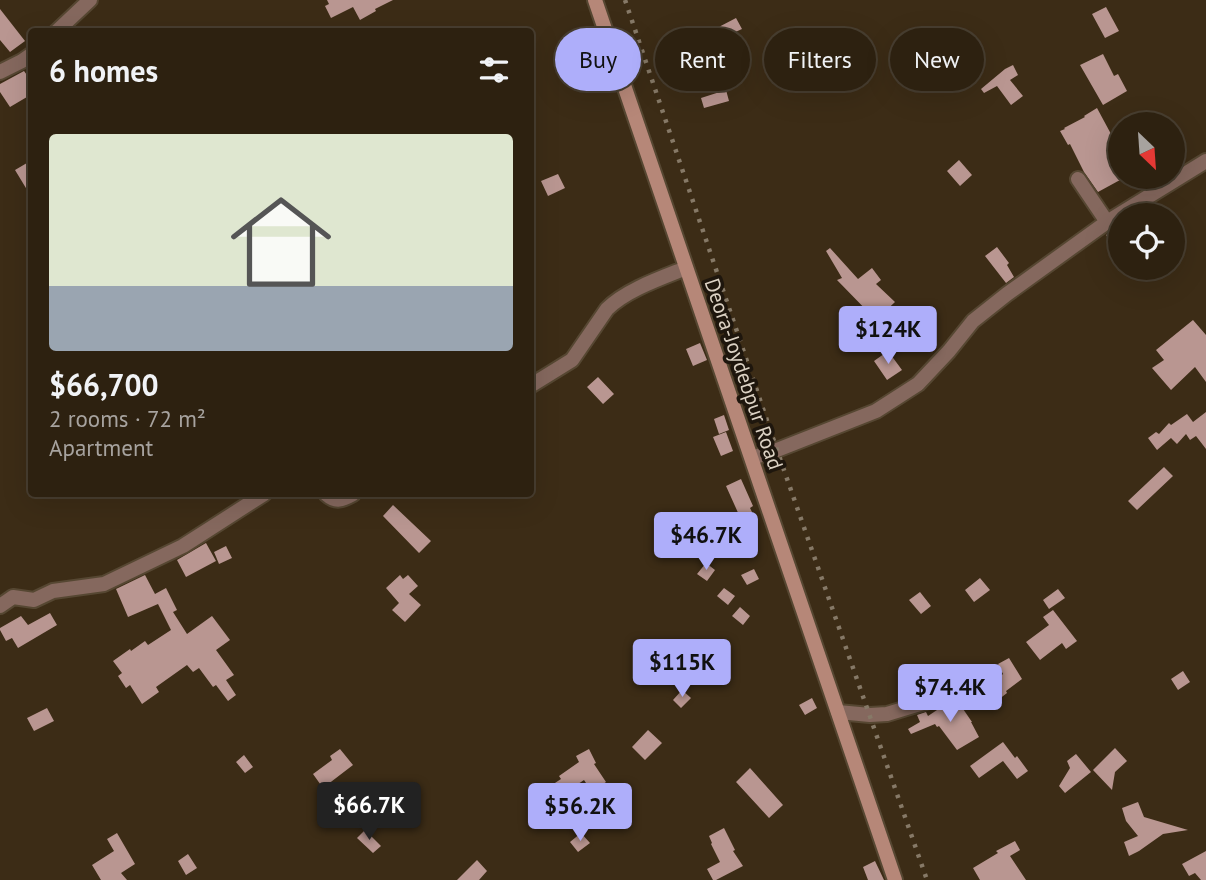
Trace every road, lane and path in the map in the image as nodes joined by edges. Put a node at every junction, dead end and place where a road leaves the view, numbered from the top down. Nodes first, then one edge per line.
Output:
1 (90, 0) edge
2 (595, 0) edge
3 (60, 28) edge
4 (28, 57) edge
5 (0, 72) edge
6 (1206, 161) edge
7 (1078, 179) dead end
8 (1107, 222) junction
9 (686, 268) junction
10 (534, 384) edge
11 (752, 458) junction
12 (259, 497) edge
13 (331, 497) edge
14 (347, 497) edge
15 (0, 606) edge
16 (946, 696) dead end
17 (838, 712) junction
18 (895, 880) edge

1 - 3 street
2 - 9 street, Deora-Joydebpur Road
4 - 5 street
6 - 8 street
7 - 8 street
8 - 11 street
9 - 10 street
9 - 11 street, Deora-Joydebpur Road
11 - 17 street, Deora-Joydebpur Road
12 - 15 street
13 - 14 street
16 - 17 street
17 - 18 street, Deora-Joydebpur Road

